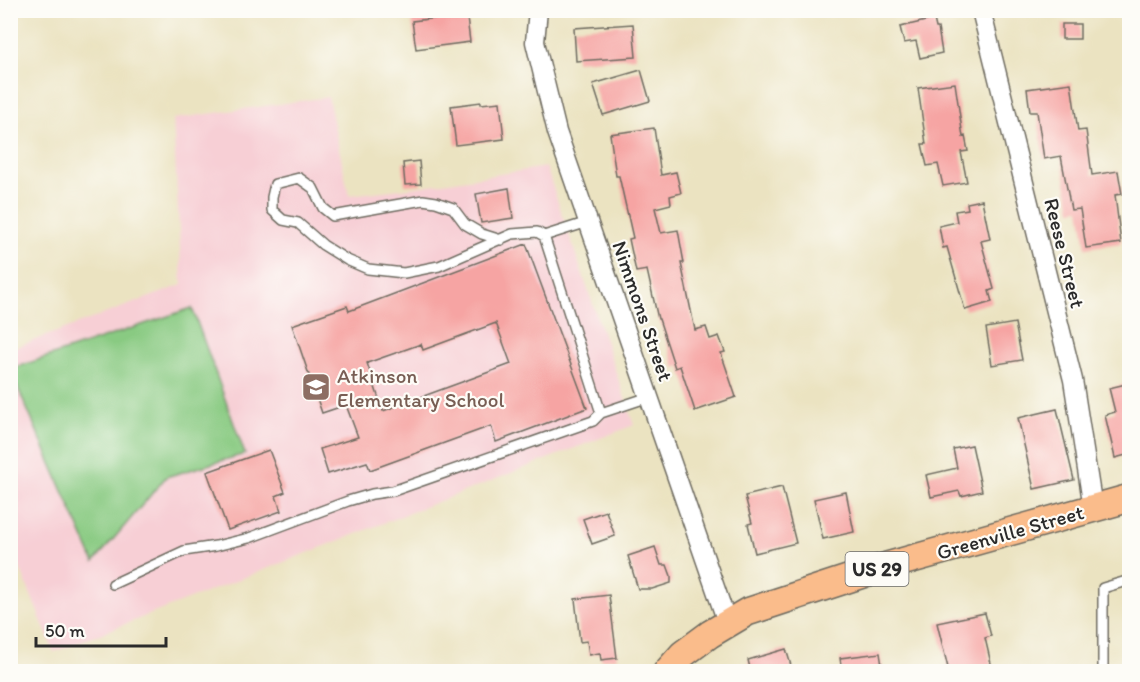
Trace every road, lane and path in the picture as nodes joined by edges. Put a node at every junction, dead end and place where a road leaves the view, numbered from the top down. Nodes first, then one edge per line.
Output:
1 (538, 10) edge
2 (981, 10) edge
3 (588, 222) junction
4 (544, 236) junction
5 (501, 240) junction
6 (649, 397) junction
7 (601, 413) junction
8 (1113, 506) edge
9 (1130, 580) edge
10 (113, 584) dead end
11 (727, 622) junction
12 (667, 672) edge
13 (1103, 672) edge

1 - 3 street, Nimmons Street
2 - 8 street, Reese Street
3 - 4 lane
3 - 6 street, Nimmons Street
4 - 5 lane
4 - 7 lane
5 - 5 lane
6 - 7 lane
6 - 11 street, Nimmons Street
7 - 10 lane
8 - 11 main road, Greenville Street / US 29
9 - 13 lane
11 - 12 main road, Greenville Street / US 29

